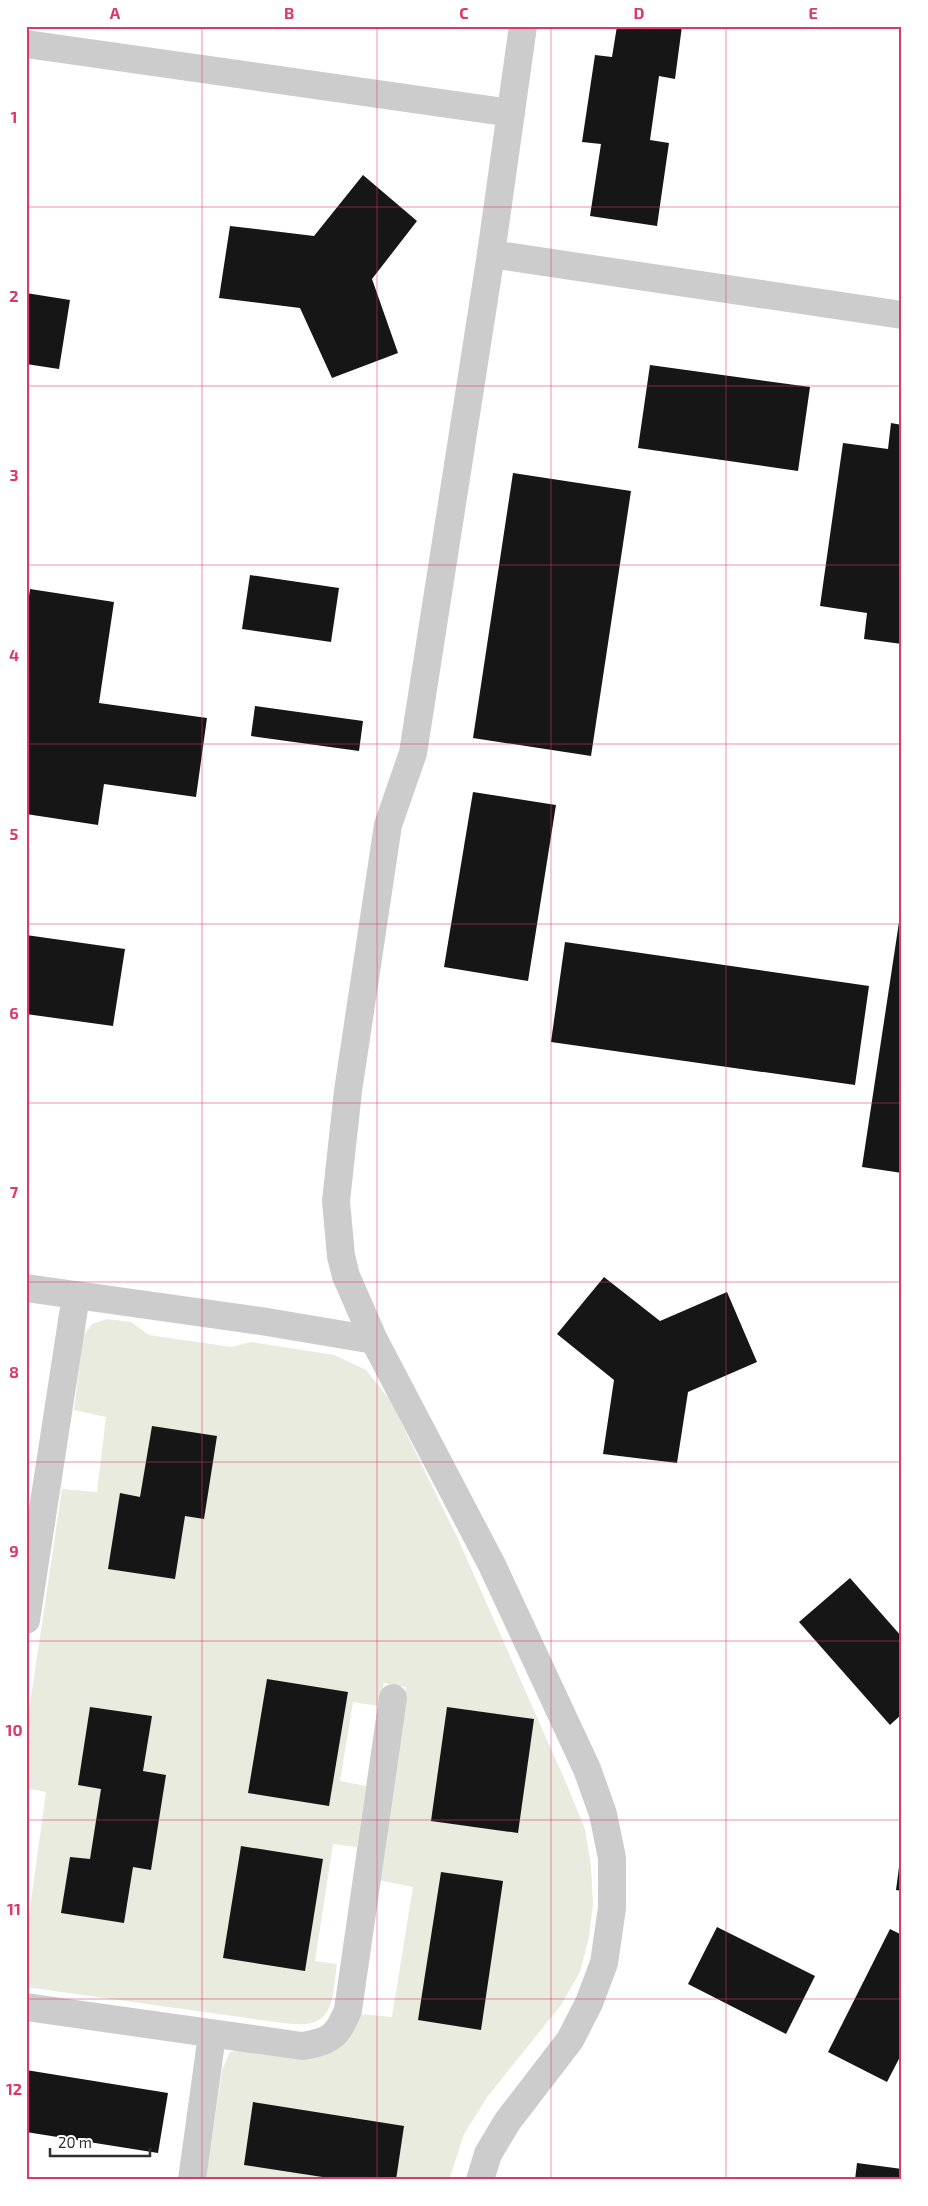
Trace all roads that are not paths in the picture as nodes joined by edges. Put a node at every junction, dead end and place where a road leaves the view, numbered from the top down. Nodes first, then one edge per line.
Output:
1 (523, 26) edge
2 (26, 44) edge
3 (511, 113) junction
4 (491, 254) junction
5 (902, 315) edge
6 (26, 1288) edge
7 (76, 1295) junction
8 (374, 1340) junction
9 (26, 1620) edge
10 (393, 1698) dead end
11 (26, 2007) edge
12 (212, 2035) junction
13 (192, 2180) edge
14 (480, 2180) edge

1 - 3 lane
2 - 3 lane
3 - 4 lane
4 - 5 lane
4 - 8 lane
6 - 7 lane
7 - 8 lane
7 - 9 lane
8 - 14 lane
10 - 12 lane
11 - 12 lane
12 - 13 lane

